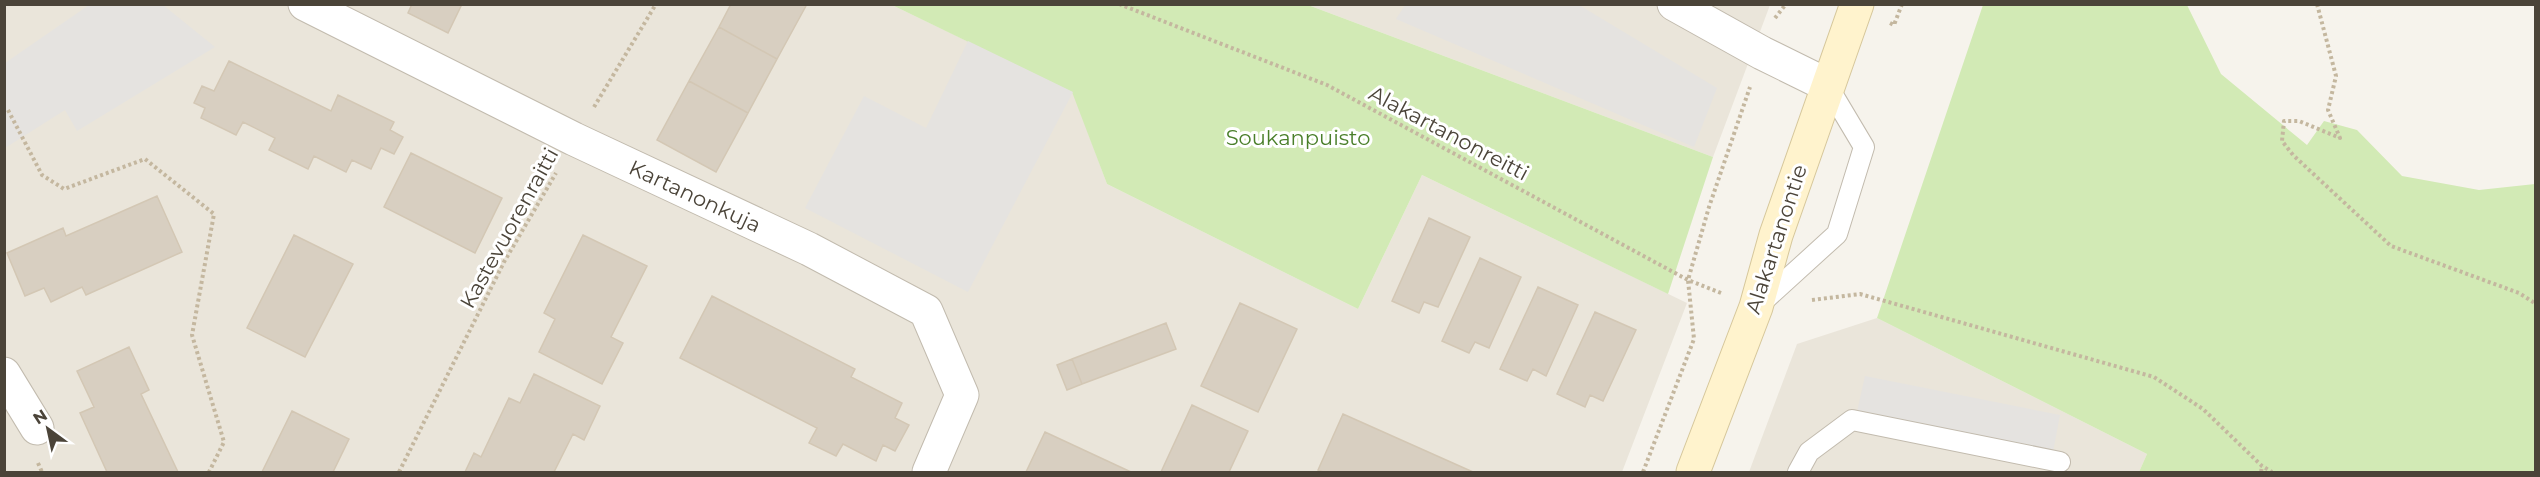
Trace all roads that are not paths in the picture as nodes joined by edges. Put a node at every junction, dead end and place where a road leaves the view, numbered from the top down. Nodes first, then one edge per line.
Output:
1 (305, 4) edge
2 (1674, 4) edge
3 (1857, 4) edge
4 (1827, 85) junction
5 (1756, 308) junction
6 (4, 374) edge
7 (37, 428) dead end
8 (2060, 462) dead end
9 (929, 472) edge
10 (1693, 472) edge
11 (1798, 472) edge

1 - 9 street, Kartanonkuja
2 - 4 street
3 - 4 street, Alakartanontie
4 - 5 street, Alakartanontie
4 - 5 lane
5 - 10 street, Alakartanontie
6 - 7 street
8 - 11 lane

